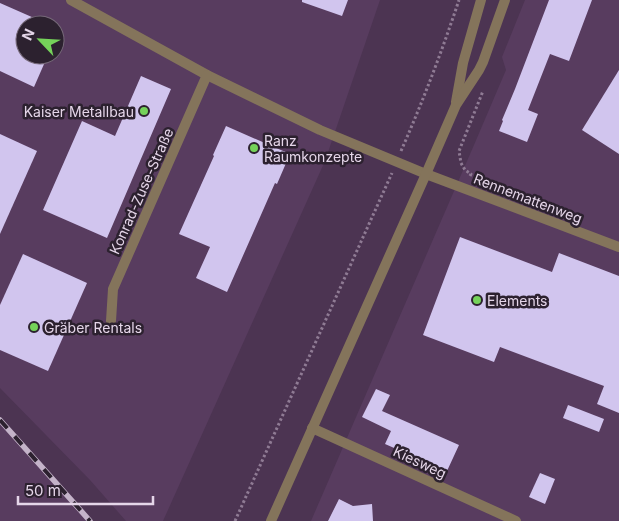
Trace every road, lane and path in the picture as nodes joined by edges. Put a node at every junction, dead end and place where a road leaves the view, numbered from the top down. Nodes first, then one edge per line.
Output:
1 (72, 0) edge
2 (459, 0) edge
3 (481, 0) edge
4 (505, 0) edge
5 (207, 75) junction
6 (484, 90) dead end
7 (456, 105) junction
8 (396, 162) junction
9 (426, 174) junction
10 (466, 189) junction
11 (619, 247) edge
12 (111, 321) dead end
13 (312, 428) junction
14 (236, 521) edge
15 (270, 521) edge
16 (516, 521) edge

1 - 5 street
2 - 8 path
3 - 7 street
4 - 7 street
5 - 8 street
5 - 12 street, Konrad-Zuse-Straße
6 - 10 path
7 - 9 street
8 - 9 street
8 - 14 path
9 - 10 street, Rennemattenweg
9 - 13 street
10 - 11 street, Rennemattenweg
13 - 15 street
13 - 16 street, Kiesweg

